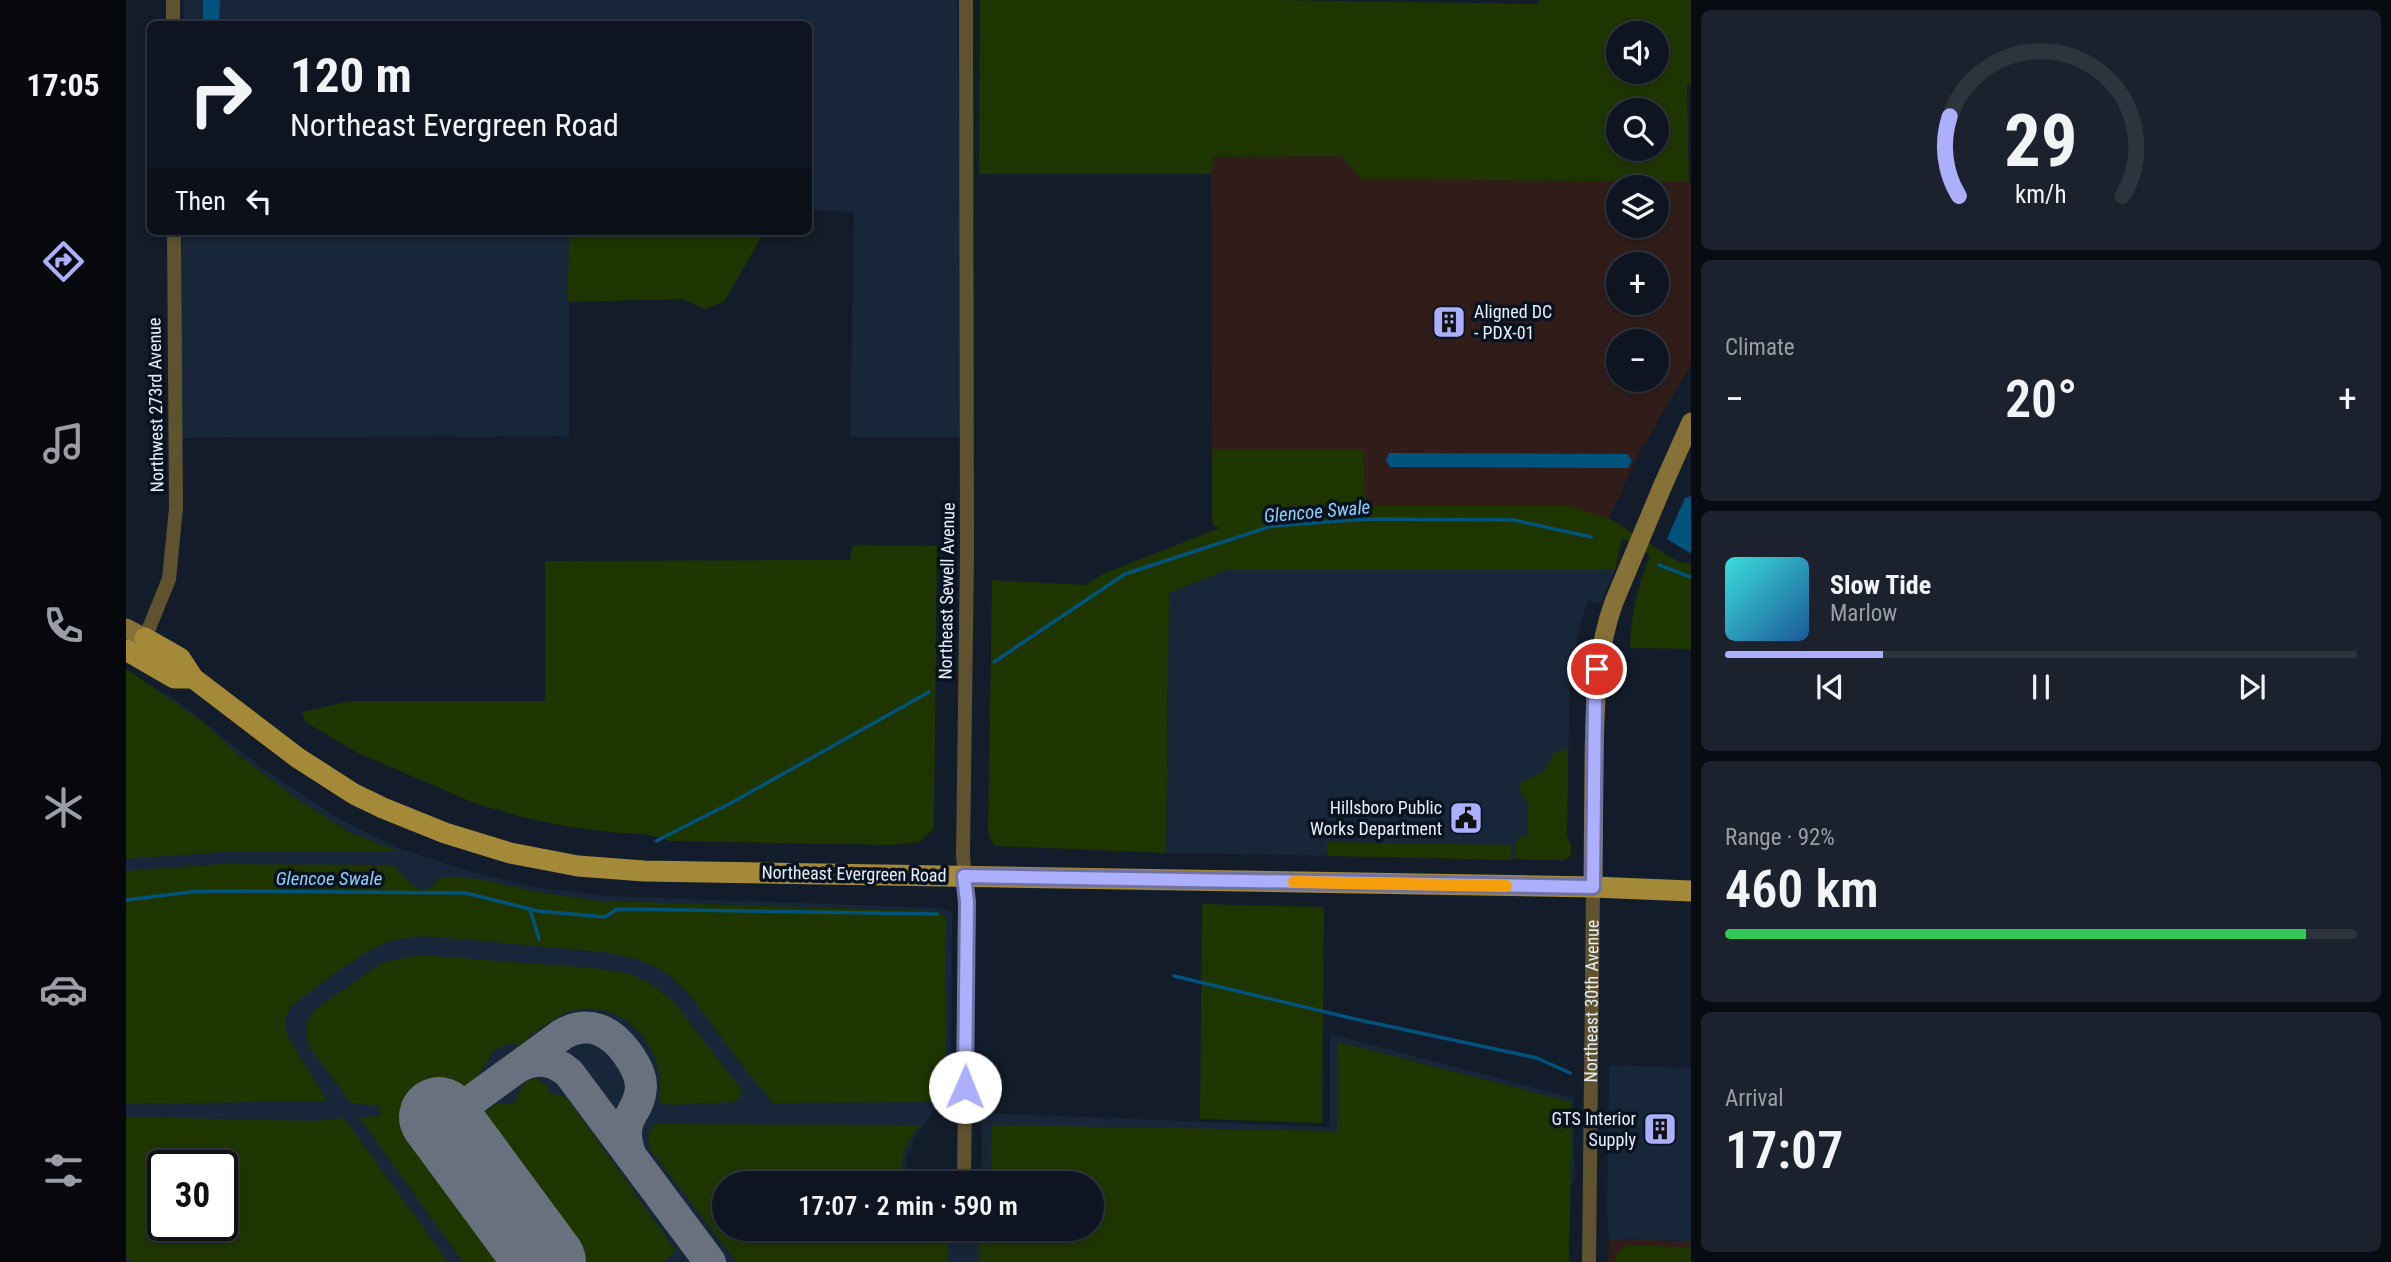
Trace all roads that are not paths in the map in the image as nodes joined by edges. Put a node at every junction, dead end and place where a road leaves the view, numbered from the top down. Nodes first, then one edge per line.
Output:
1 (173, 0) edge
2 (966, 0) edge
3 (173, 21) edge
4 (174, 235) edge
5 (1691, 422) edge
6 (135, 633) edge
7 (126, 650) edge
8 (193, 678) junction
9 (964, 876) junction
10 (1593, 887) junction
11 (1691, 891) edge
12 (964, 1171) edge
13 (1589, 1262) edge

1 - 3 street
2 - 9 street, Northeast Sewell Avenue
4 - 6 street, Northwest 273rd Avenue
5 - 10 street, Northeast 30th Avenue
6 - 8 main road, Northeast Evergreen Road
7 - 8 main road, Northeast Evergreen Road
8 - 9 main road, Northeast Evergreen Road
9 - 10 main road, Northeast Evergreen Road
9 - 12 street, Northeast Sewell Avenue
10 - 11 main road, Northeast Evergreen Road
10 - 13 street, Northeast 30th Avenue

